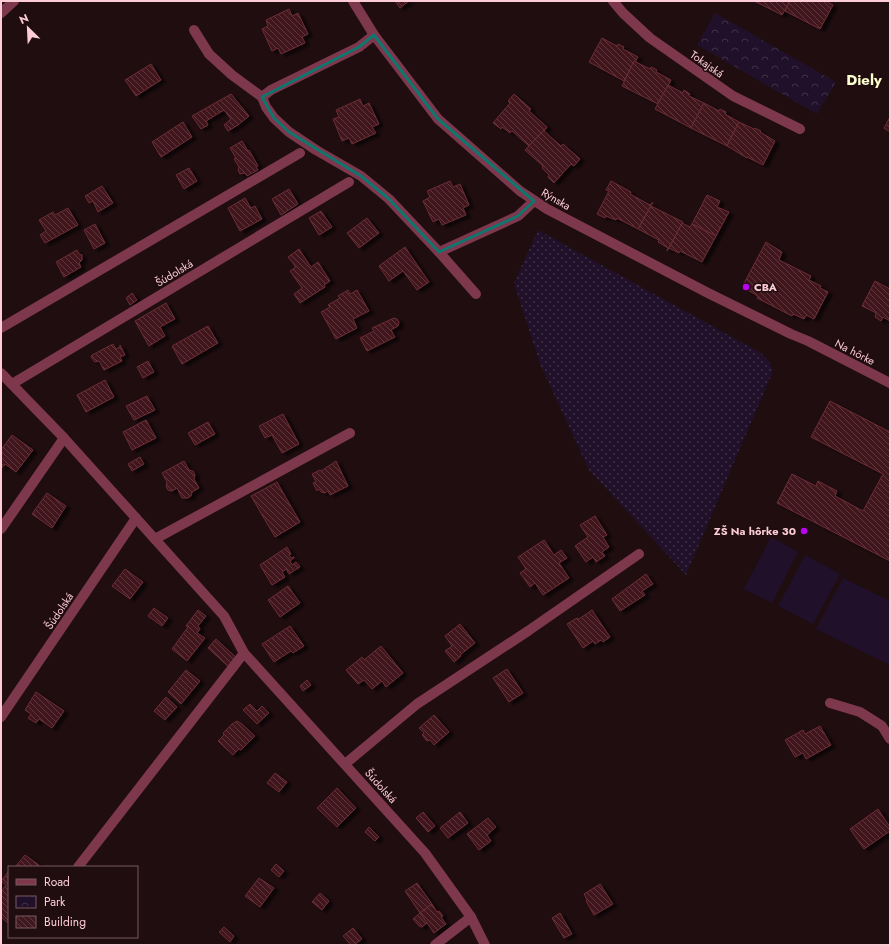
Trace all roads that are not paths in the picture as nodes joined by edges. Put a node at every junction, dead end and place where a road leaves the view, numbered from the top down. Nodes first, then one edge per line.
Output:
1 (14, 1) edge
2 (353, 1) edge
3 (613, 1) edge
4 (1, 13) edge
5 (194, 30) dead end
6 (374, 35) junction
7 (262, 97) junction
8 (800, 129) dead end
9 (300, 153) dead end
10 (349, 182) dead end
11 (534, 201) junction
12 (439, 252) junction
13 (476, 294) dead end
14 (1, 328) edge
15 (808, 341) joint
16 (1, 373) edge
17 (890, 383) edge
18 (12, 384) junction
19 (350, 433) dead end
20 (64, 438) junction
21 (136, 518) junction
22 (1, 529) edge
23 (155, 539) junction
24 (639, 554) dead end
25 (244, 652) junction
26 (830, 703) dead end
27 (1, 717) edge
28 (890, 739) edge
29 (345, 764) junction
30 (79, 866) edge
31 (471, 917) junction
32 (435, 945) edge
33 (485, 945) edge

1 - 4 street
2 - 6 street, Rýnska
3 - 8 street, Tokajská
5 - 7 street
6 - 7 street
6 - 11 street, Rýnska
7 - 12 street
9 - 14 street
10 - 18 street, Šúdolská
11 - 12 street
11 - 15 street, Rýnska
12 - 13 street
15 - 17 street, Na hôrke
16 - 18 street, Šúdolská
18 - 20 street, Šúdolská
19 - 23 street
20 - 21 street, Šúdolská
20 - 22 street
21 - 23 street, Šúdolská
21 - 27 street, Šúdolská
23 - 25 street, Šúdolská
24 - 29 street
25 - 29 street, Šúdolská
25 - 30 street
26 - 28 street
29 - 31 street, Šúdolská
31 - 32 street
31 - 33 street, Šúdolská

